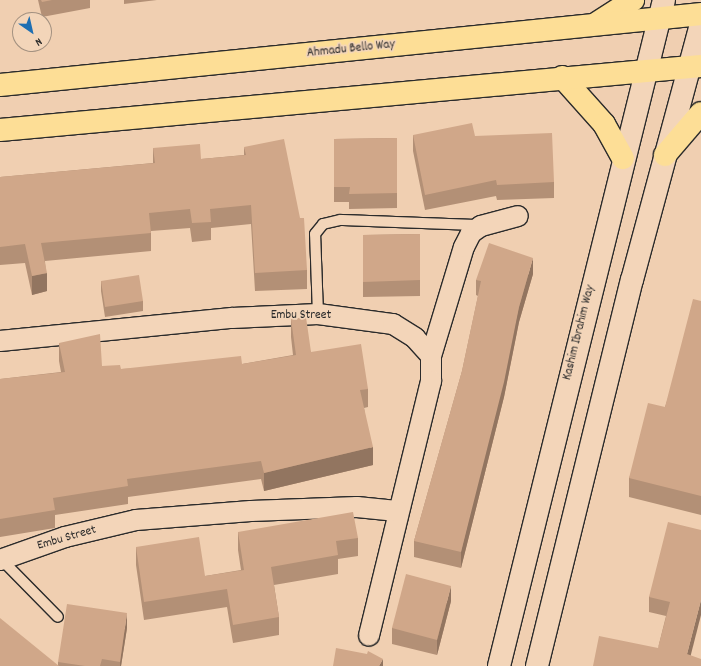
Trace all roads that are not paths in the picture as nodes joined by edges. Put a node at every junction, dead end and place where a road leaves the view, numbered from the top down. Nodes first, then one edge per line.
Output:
1 (633, 0) edge
2 (662, 10) edge
3 (701, 14) edge
4 (701, 24) edge
5 (593, 26) junction
6 (695, 66) edge
7 (646, 69) junction
8 (562, 77) junction
9 (0, 85) edge
10 (701, 113) edge
11 (0, 130) edge
12 (665, 155) junction
13 (623, 158) junction
14 (518, 216) dead end
15 (481, 226) junction
16 (318, 314) junction
17 (0, 342) edge
18 (431, 356) junction
19 (397, 511) junction
20 (1, 560) edge
21 (58, 617) dead end
22 (369, 636) dead end
23 (499, 666) edge
24 (537, 666) edge

1 - 5 main road
2 - 3 main road, Ahmadu Bello Way
2 - 5 main road, Ahmadu Bello Way
2 - 7 main road, Kashim Ibrahim Way
4 - 6 main road
5 - 9 main road, Ahmadu Bello Way
6 - 7 main road
6 - 12 main road
7 - 8 main road
7 - 13 main road, Kashim Ibrahim Way
8 - 11 main road
8 - 13 main road
10 - 12 main road
12 - 24 main road
13 - 23 main road, Kashim Ibrahim Way
14 - 15 street
15 - 16 lane
15 - 18 street
16 - 17 street, Embu Street
16 - 18 street, Embu Street
18 - 19 street
19 - 20 street, Embu Street
19 - 22 street
20 - 21 lane

